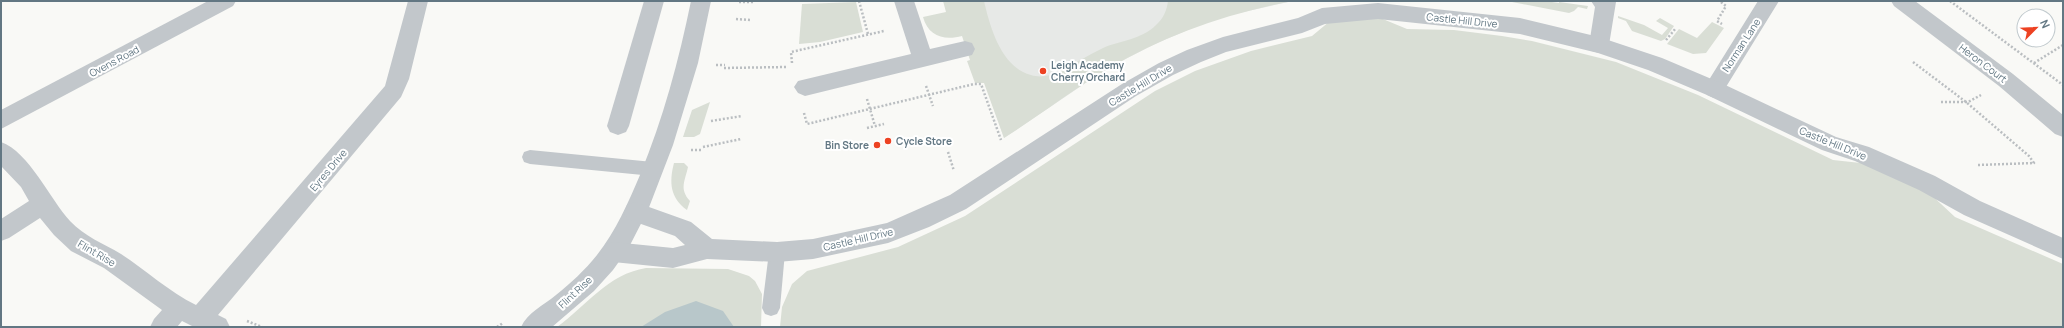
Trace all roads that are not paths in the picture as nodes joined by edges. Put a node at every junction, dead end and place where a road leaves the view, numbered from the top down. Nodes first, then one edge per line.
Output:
1 (226, 1) edge
2 (418, 1) edge
3 (654, 1) edge
4 (701, 1) edge
5 (904, 1) edge
6 (1607, 1) edge
7 (1769, 1) edge
8 (1901, 1) edge
9 (1599, 45) junction
10 (965, 49) dead end
11 (923, 59) junction
12 (805, 87) dead end
13 (1714, 89) junction
14 (1, 120) edge
15 (618, 126) dead end
16 (2063, 128) edge
17 (1, 151) edge
18 (530, 157) dead end
19 (653, 169) junction
20 (43, 204) junction
21 (635, 212) junction
22 (1, 231) edge
23 (707, 249) junction
24 (2063, 249) edge
25 (613, 252) junction
26 (777, 252) junction
27 (179, 308) junction
28 (771, 308) dead end
29 (209, 322) edge
30 (162, 327) edge
31 (533, 327) edge

1 - 14 street, Ovens Road
2 - 29 street, Eyres Drive
3 - 15 street
4 - 19 street
5 - 11 street
6 - 9 street
7 - 13 street, Norman Lane
8 - 16 street, Heron Court
9 - 13 street, Castle Hill Drive
9 - 26 street, Castle Hill Drive
10 - 11 street
11 - 12 street
13 - 24 street, Castle Hill Drive
17 - 20 street, Flint Rise
18 - 19 lane
19 - 21 street
20 - 22 street
20 - 27 street, Flint Rise
21 - 23 street
21 - 25 street
23 - 25 street, Castle Hill Drive
23 - 26 street, Castle Hill Drive
25 - 31 street, Flint Rise
26 - 28 lane
27 - 29 street, Flint Rise
27 - 30 street

